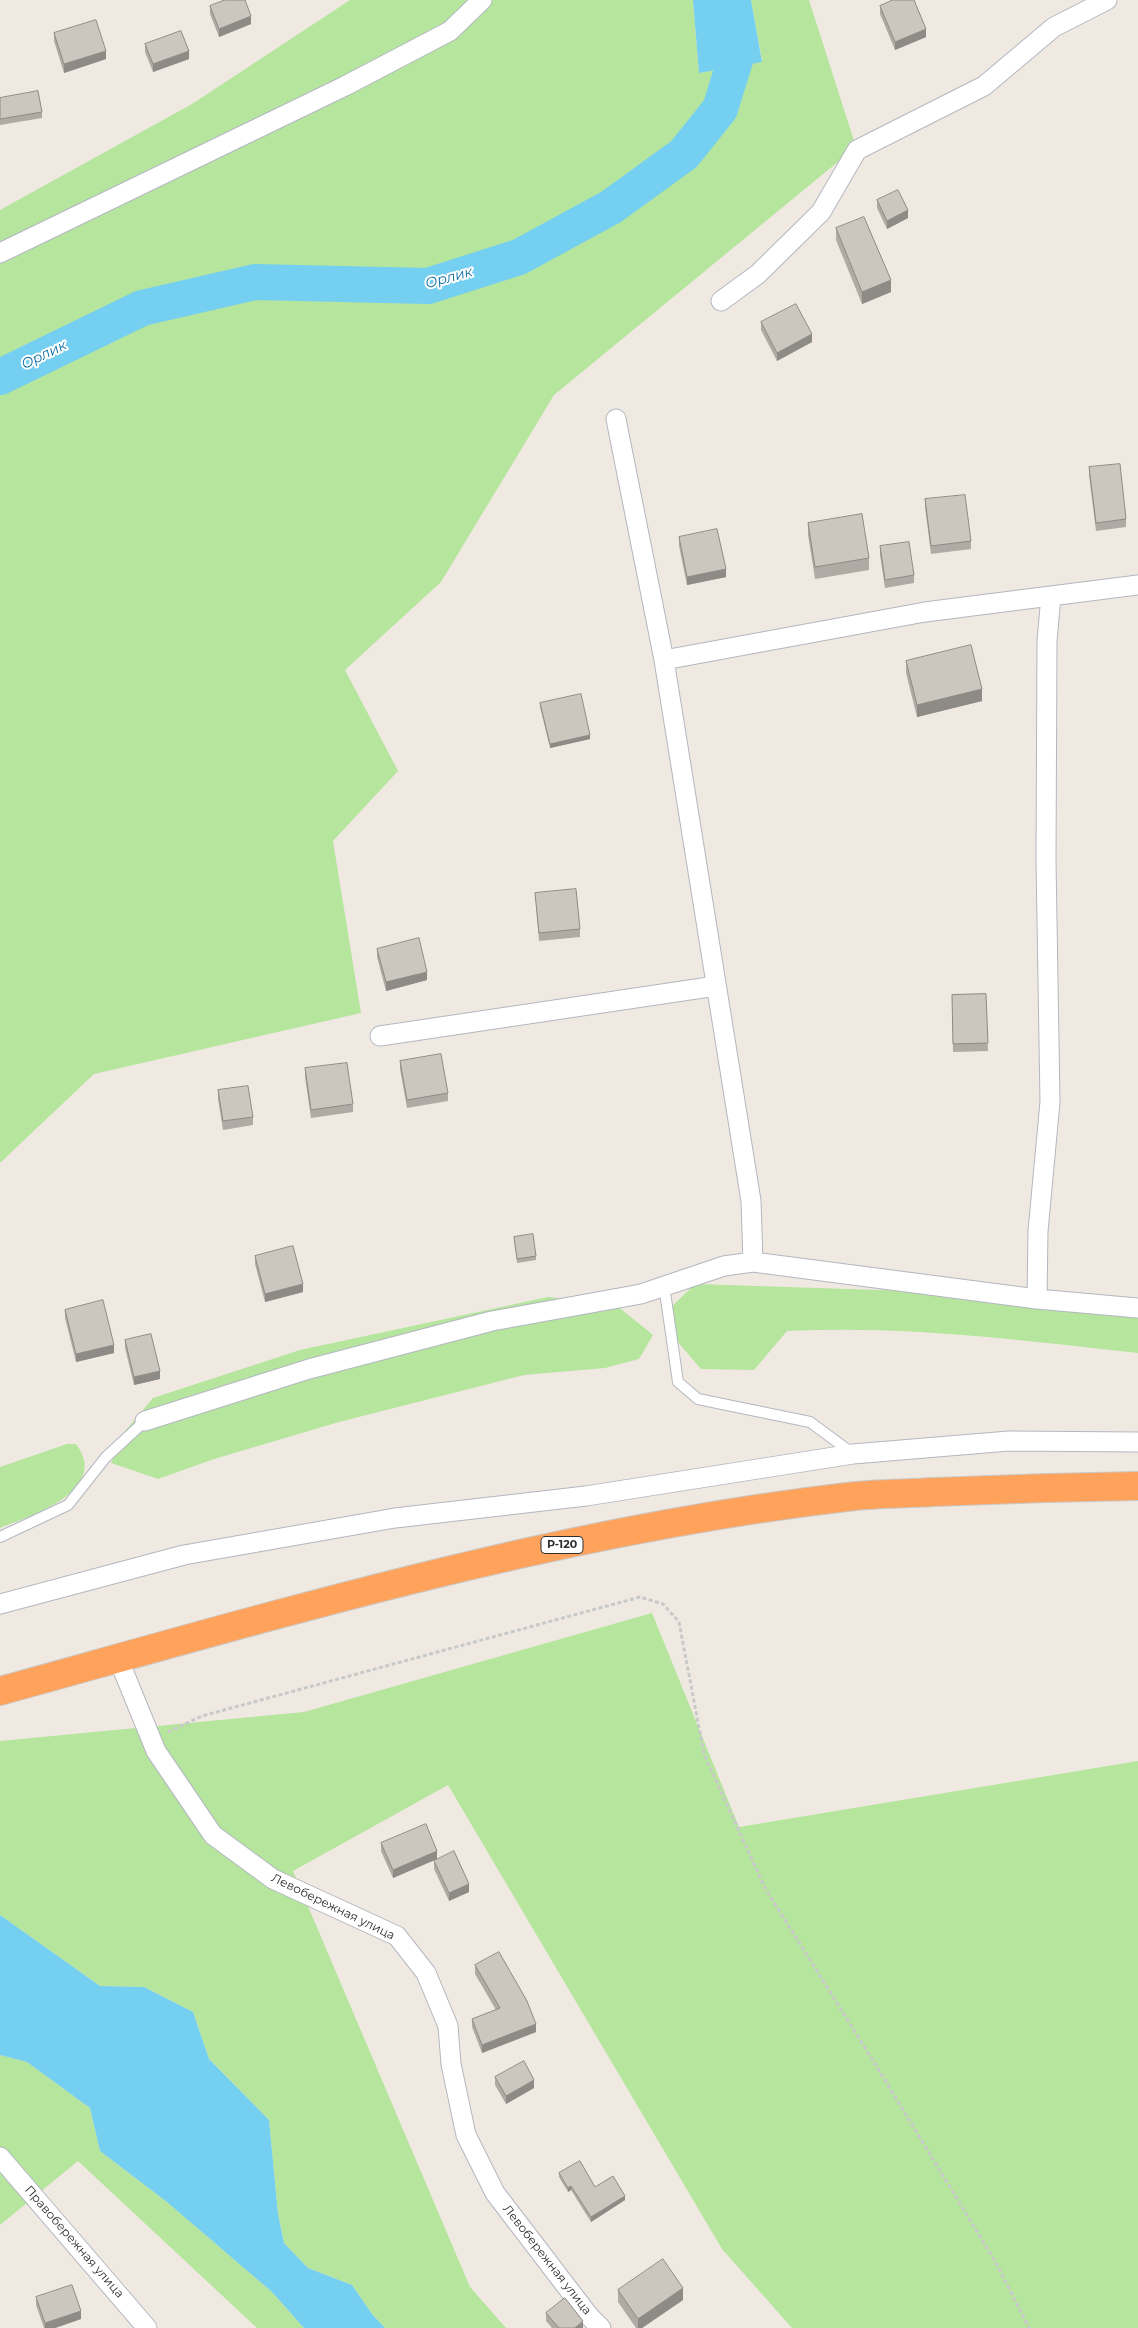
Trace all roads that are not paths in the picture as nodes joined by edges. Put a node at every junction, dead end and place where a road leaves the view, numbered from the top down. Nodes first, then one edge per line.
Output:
1 (482, 0) edge
2 (1107, 0) edge
3 (0, 252) edge
4 (721, 301) dead end
5 (616, 419) dead end
6 (1138, 585) edge
7 (1051, 596) junction
8 (664, 660) junction
9 (716, 986) junction
10 (380, 1036) dead end
11 (753, 1262) junction
12 (664, 1285) junction
13 (1037, 1299) junction
14 (1138, 1308) edge
15 (145, 1421) joint
16 (1138, 1442) edge
17 (853, 1454) junction
18 (1138, 1486) edge
19 (0, 1537) edge
20 (0, 1604) edge
21 (118, 1658) junction
22 (0, 1691) edge
23 (0, 2157) edge
24 (147, 2328) edge
25 (601, 2328) edge

1 - 3 street
2 - 4 street
5 - 8 street
6 - 7 street
7 - 8 street
7 - 13 street
8 - 9 street
9 - 10 street
9 - 11 street
11 - 12 street
11 - 13 street
12 - 15 street
12 - 17 lane
13 - 14 street
15 - 19 lane
16 - 17 street
17 - 20 street
18 - 21 highway, Р-120
21 - 22 highway, Р-120
21 - 25 street, Левобережная улица
23 - 24 street, Правобережная улица

